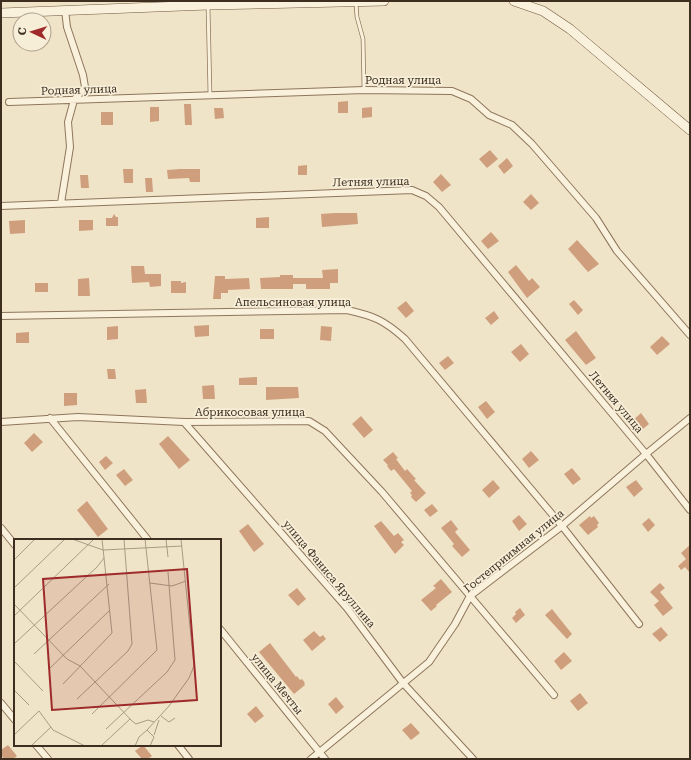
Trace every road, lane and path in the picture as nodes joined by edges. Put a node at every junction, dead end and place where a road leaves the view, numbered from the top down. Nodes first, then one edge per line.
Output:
1 (384, 1) edge
2 (514, 1) edge
3 (356, 2) edge
4 (208, 5) junction
5 (65, 10) junction
6 (1, 13) edge
7 (364, 90) junction
8 (210, 95) junction
9 (74, 100) junction
10 (9, 102) dead end
11 (690, 130) edge
12 (61, 204) junction
13 (1, 206) edge
14 (1, 316) edge
15 (690, 335) edge
16 (50, 418) junction
17 (690, 418) edge
18 (1, 422) edge
19 (184, 422) junction
20 (646, 454) junction
21 (690, 510) edge
22 (562, 526) junction
23 (1, 528) edge
24 (147, 539) edge
25 (14, 544) edge
26 (470, 596) junction
27 (639, 624) dead end
28 (221, 630) edge
29 (403, 683) junction
30 (554, 694) dead end
31 (1, 703) edge
32 (14, 719) edge
33 (37, 746) edge
34 (179, 746) edge
35 (319, 752) junction
36 (48, 759) edge
37 (189, 759) edge
38 (311, 759) edge
39 (325, 759) edge
40 (473, 759) edge

1 - 3 main road
2 - 11 main road
3 - 4 main road
3 - 7 lane
4 - 5 main road
4 - 8 lane
5 - 6 main road
5 - 9 street
7 - 8 street, Родная улица
7 - 15 street, Родная улица
8 - 9 street, Родная улица
9 - 10 street, Родная улица
9 - 12 street
12 - 13 street, Летняя улица
12 - 20 street, Летняя улица
14 - 22 street, Апельсиновая улица
16 - 18 street, Абрикосовая улица
16 - 19 street, Абрикосовая улица
16 - 24 street
17 - 20 street, Гостеприимная улица
19 - 26 street, Абрикосовая улица
19 - 29 street, улица Фаниса Яруллина
20 - 21 street, Летняя улица
20 - 22 street, Гостеприимная улица
22 - 26 street, Гостеприимная улица
22 - 27 street, Апельсиновая улица
23 - 25 street
26 - 29 street, Гостеприимная улица
26 - 30 street, Абрикосовая улица
28 - 35 street, улица Мечты
29 - 35 street, Гостеприимная улица
29 - 40 street, улица Фаниса Яруллина
31 - 32 street
33 - 36 street
34 - 37 street
35 - 38 street, Гостеприимная улица
35 - 39 street, улица Мечты

